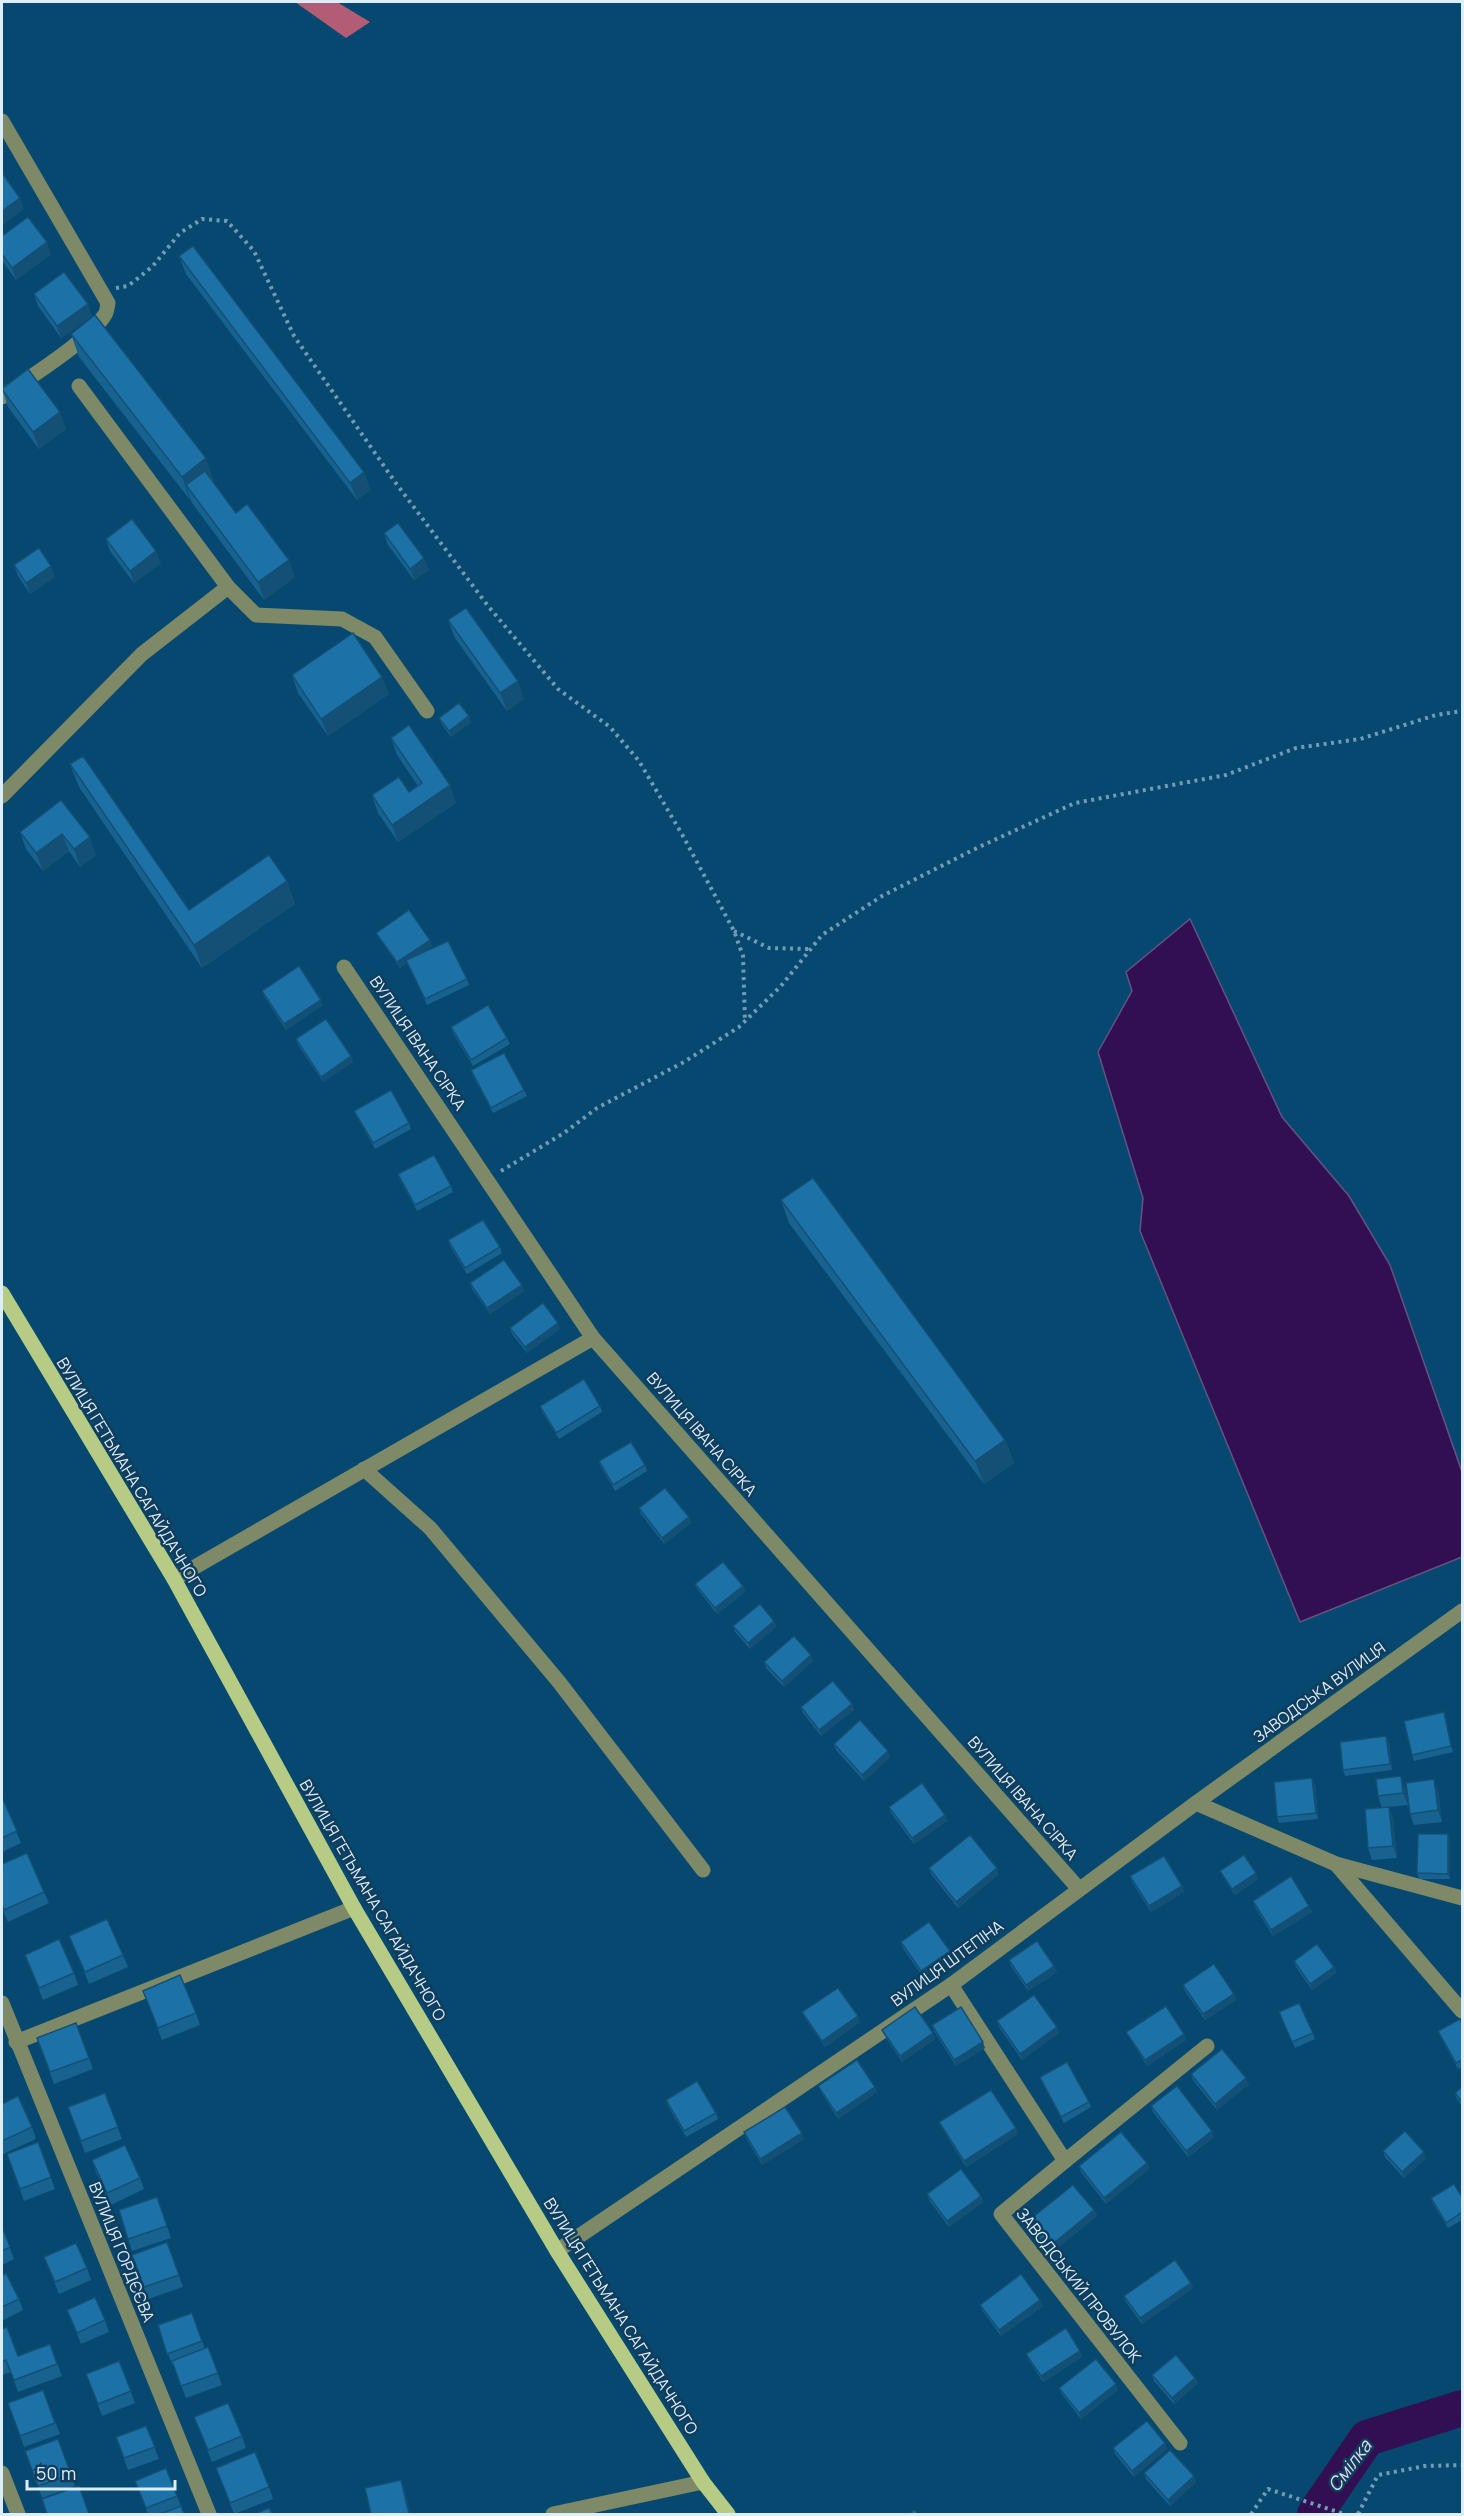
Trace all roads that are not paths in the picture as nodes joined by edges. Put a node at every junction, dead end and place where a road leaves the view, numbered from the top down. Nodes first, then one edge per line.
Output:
1 (2, 122) edge
2 (79, 386) dead end
3 (2, 397) edge
4 (228, 587) junction
5 (427, 711) dead end
6 (2, 796) edge
7 (344, 967) dead end
8 (2, 1293) edge
9 (593, 1338) junction
10 (364, 1469) junction
11 (174, 1579) junction
12 (1462, 1611) edge
13 (1196, 1803) junction
14 (1336, 1864) junction
15 (703, 1870) dead end
16 (1079, 1889) junction
17 (1462, 1898) edge
18 (354, 1908) junction
19 (951, 1984) junction
20 (2, 2003) edge
21 (1462, 2012) edge
22 (16, 2042) junction
23 (1207, 2046) dead end
24 (1065, 2161) junction
25 (557, 2251) junction
26 (1180, 2443) dead end
27 (2, 2473) edge
28 (703, 2482) junction
29 (18, 2514) edge
30 (209, 2514) edge
31 (553, 2514) edge
32 (728, 2514) edge

1 - 3 street
2 - 4 street
4 - 5 street
4 - 6 street
7 - 9 street, ВУЛИЦЯ ІВАНА СІРКА
8 - 11 main road, ВУЛИЦЯ ГЕТЬМАНА САГАЙДАЧНОГО
9 - 10 street
9 - 16 street, ВУЛИЦЯ ІВАНА СІРКА
10 - 11 street
10 - 15 street
11 - 18 main road, ВУЛИЦЯ ГЕТЬМАНА САГАЙДАЧНОГО
12 - 13 street, ЗАВОДСЬКА ВУЛИЦЯ
13 - 14 street
13 - 16 street, ВУЛИЦЯ ШТЕПІНА
14 - 17 street
14 - 21 street
16 - 19 street, ВУЛИЦЯ ШТЕПІНА
18 - 22 street
18 - 25 main road, ВУЛИЦЯ ГЕТЬМАНА САГАЙДАЧНОГО
19 - 24 street
19 - 25 street, ВУЛИЦЯ ШТЕПІНА
20 - 22 street, ВУЛИЦЯ ГОРДЄЄВА
22 - 30 street, ВУЛИЦЯ ГОРДЄЄВА
23 - 24 street, ЗАВОДСЬКИЙ ПРОВУЛОК
24 - 26 street, ЗАВОДСЬКИЙ ПРОВУЛОК
25 - 28 main road, ВУЛИЦЯ ГЕТЬМАНА САГАЙДАЧНОГО
27 - 29 street
28 - 31 street
28 - 32 main road, ВУЛИЦЯ ГЕТЬМАНА САГАЙДАЧНОГО

